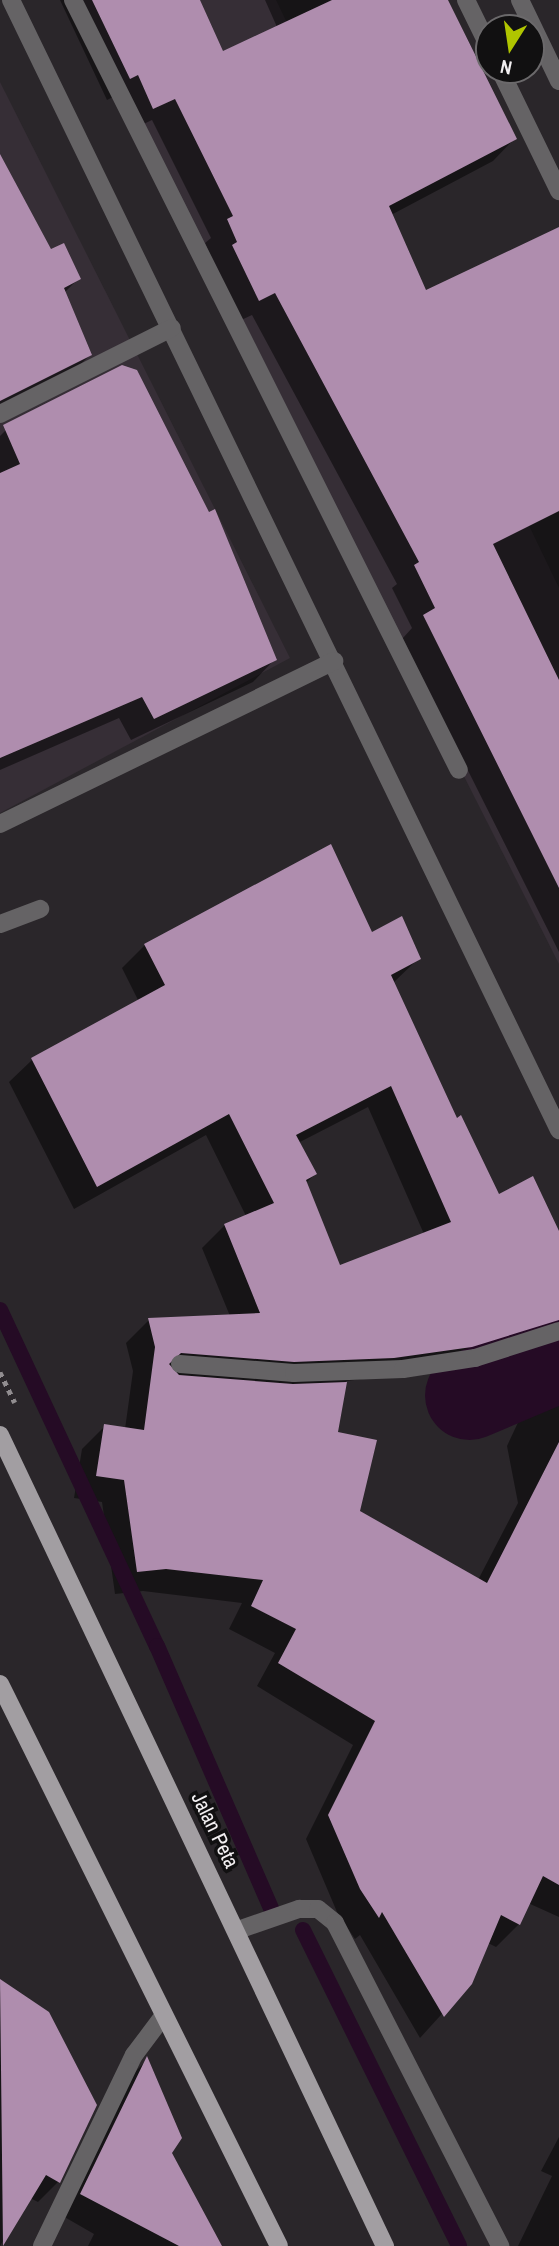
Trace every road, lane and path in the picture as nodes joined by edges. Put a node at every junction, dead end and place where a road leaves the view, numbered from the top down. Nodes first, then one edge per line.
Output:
1 (11, 0) edge
2 (73, 0) edge
3 (466, 0) edge
4 (520, 0) edge
5 (475, 18) edge
6 (559, 81) edge
7 (507, 84) edge
8 (559, 191) edge
9 (172, 328) junction
10 (0, 414) edge
11 (334, 661) junction
12 (459, 770) dead end
13 (0, 824) edge
14 (40, 909) dead end
15 (0, 924) edge
16 (559, 1130) edge
17 (559, 1331) edge
18 (180, 1364) dead end
19 (0, 1435) edge
20 (0, 1684) edge
21 (238, 1930) junction
22 (164, 2015) junction
23 (42, 2246) edge
24 (279, 2246) edge
25 (385, 2246) edge
26 (500, 2246) edge

1 - 9 street
2 - 12 street
3 - 5 street
4 - 6 street
7 - 8 street
9 - 10 street
9 - 11 street
11 - 13 street
11 - 16 street
14 - 15 street
17 - 18 street
19 - 21 main road, Jalan Peta
20 - 22 main road
21 - 25 main road, Jalan Peta
21 - 26 street
22 - 23 street
22 - 24 main road

